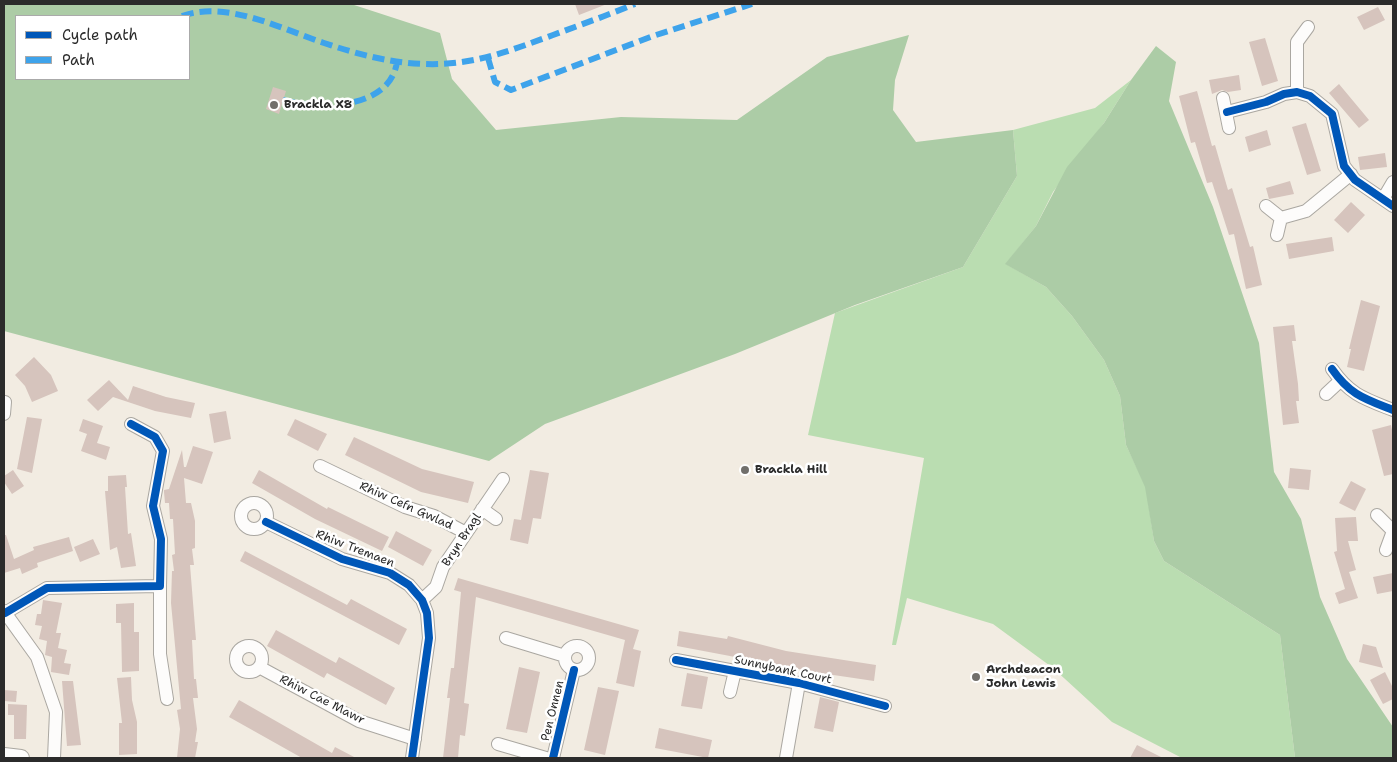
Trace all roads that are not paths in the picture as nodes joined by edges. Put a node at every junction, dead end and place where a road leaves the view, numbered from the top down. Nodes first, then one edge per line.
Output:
1 (1308, 27) dead end
2 (1297, 92) junction
3 (1223, 98) dead end
4 (1227, 112) junction
5 (1229, 128) dead end
6 (1351, 174) junction
7 (1393, 182) edge
8 (1388, 202) edge
9 (1266, 206) dead end
10 (1281, 218) junction
11 (1277, 235) dead end
12 (1332, 369) dead end
13 (1340, 380) junction
14 (1326, 394) dead end
15 (1393, 410) edge
16 (131, 424) dead end
17 (320, 466) dead end
18 (502, 479) dead end
19 (482, 509) junction
20 (1377, 514) dead end
21 (496, 519) dead end
22 (266, 522) dead end
23 (1393, 531) edge
24 (466, 533) junction
25 (1386, 550) dead end
26 (160, 586) junction
27 (422, 600) junction
28 (4, 612) edge
29 (506, 638) dead end
30 (565, 656) junction
31 (676, 660) dead end
32 (259, 667) dead end
33 (574, 670) junction
34 (736, 671) junction
35 (799, 683) junction
36 (730, 692) dead end
37 (167, 699) dead end
38 (885, 706) dead end
39 (517, 735) dead end
40 (415, 739) junction
41 (498, 744) dead end
42 (513, 748) junction
43 (4, 756) edge
44 (21, 758) edge
45 (54, 758) edge
46 (412, 758) edge
47 (546, 758) edge
48 (553, 758) edge
49 (786, 758) edge

1 - 2 street
2 - 4 street
2 - 6 street
3 - 4 street
4 - 5 street
6 - 8 street
6 - 10 street
7 - 8 street
9 - 10 street
10 - 11 street
12 - 13 street
13 - 14 street
13 - 15 street
16 - 26 street
17 - 24 street, Rhiw Cefn Gwlad
18 - 19 street, Bryn Bragl
19 - 21 street
19 - 24 street, Bryn Bragl
20 - 23 street
22 - 27 street, Rhiw Tremaen
23 - 25 street
24 - 27 street, Bryn Bragl
26 - 28 street
26 - 37 street
27 - 40 street
28 - 45 street
29 - 30 street
30 - 33 street, Pen Onnen
30 - 33 street, Pen Onnen
31 - 34 street, Sunnybank Court
32 - 40 street, Rhiw Cae Mawr
33 - 48 street, Pen Onnen
34 - 35 street, Sunnybank Court
34 - 36 street, Sunnybank Court
35 - 38 street, Sunnybank Court
35 - 49 street, Sunnybank Court
39 - 42 street
40 - 46 street
41 - 42 street
42 - 47 street
43 - 44 street

